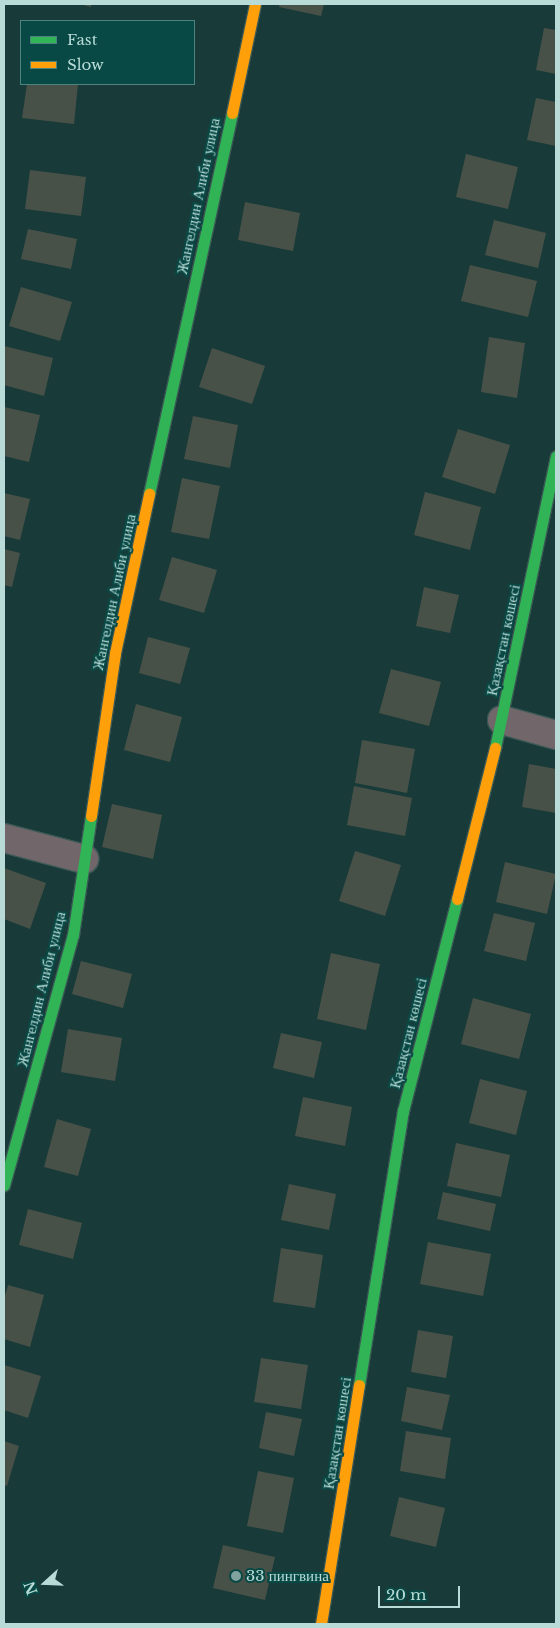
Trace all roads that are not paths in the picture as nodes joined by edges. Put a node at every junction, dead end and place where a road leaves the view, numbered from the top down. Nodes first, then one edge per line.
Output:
1 (255, 4) edge
2 (556, 456) edge
3 (502, 720) junction
4 (556, 735) edge
5 (4, 838) edge
6 (84, 858) junction
7 (6, 1171) edge
8 (321, 1624) edge

1 - 6 street, Жангелдин Алиби улица
2 - 3 street, Қазақстан көшесі
3 - 4 street
3 - 8 street, Қазақстан көшесі
5 - 6 street
6 - 7 street, Жангелдин Алиби улица

